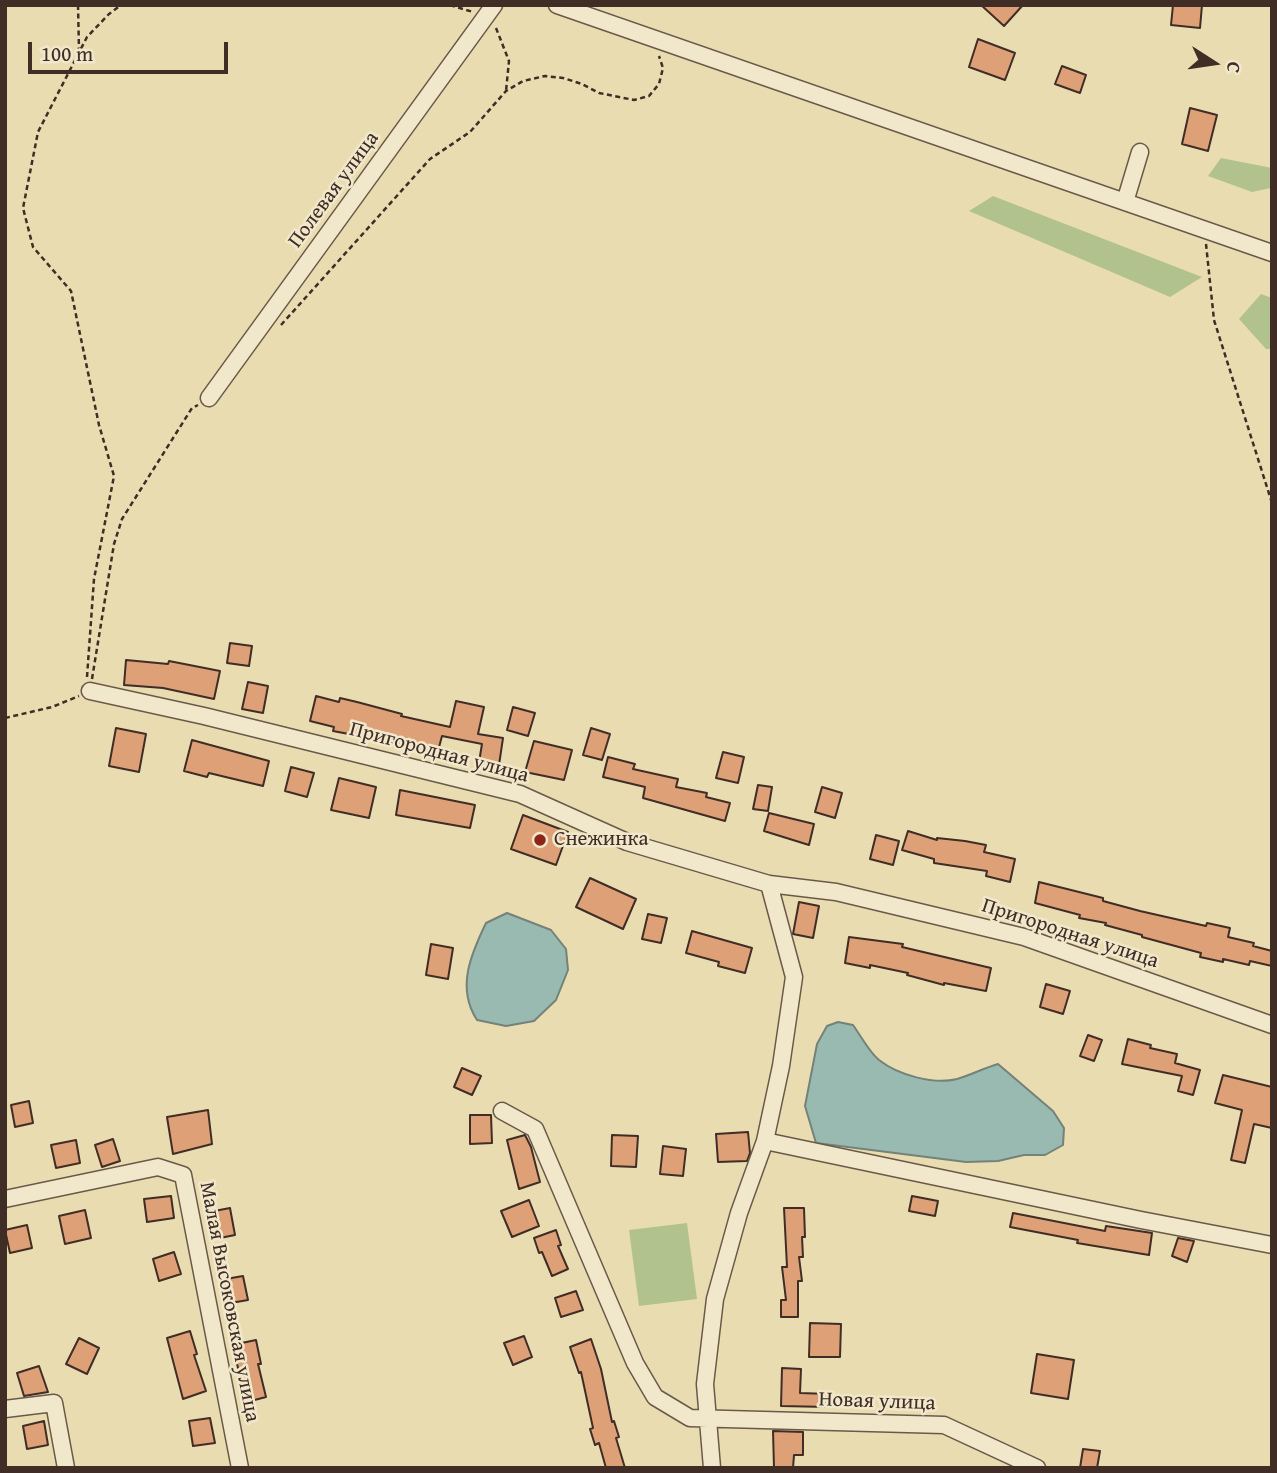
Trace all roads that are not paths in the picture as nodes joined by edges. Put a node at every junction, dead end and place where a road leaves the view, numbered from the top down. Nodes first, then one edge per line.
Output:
1 (494, 5) edge
2 (557, 5) edge
3 (1140, 152) dead end
4 (1125, 202) junction
5 (1272, 253) edge
6 (209, 398) road end
7 (90, 691) road end
8 (769, 884) junction
9 (1272, 1024) edge
10 (502, 1111) dead end
11 (765, 1141) junction
12 (5, 1199) edge
13 (1272, 1245) edge
14 (5, 1409) edge
15 (708, 1418) junction
16 (238, 1460) edge
17 (66, 1468) edge
18 (712, 1468) edge
19 (1037, 1468) edge

1 - 6 street, Полевая улица
2 - 4 street
3 - 4 street
4 - 5 street
7 - 8 street, Пригородная улица
8 - 9 street, Пригородная улица
8 - 11 street
10 - 15 street, Новая улица
11 - 13 street
11 - 15 street
12 - 16 street, Малая Высоковская улица
14 - 17 street
15 - 18 street
15 - 19 street, Новая улица

